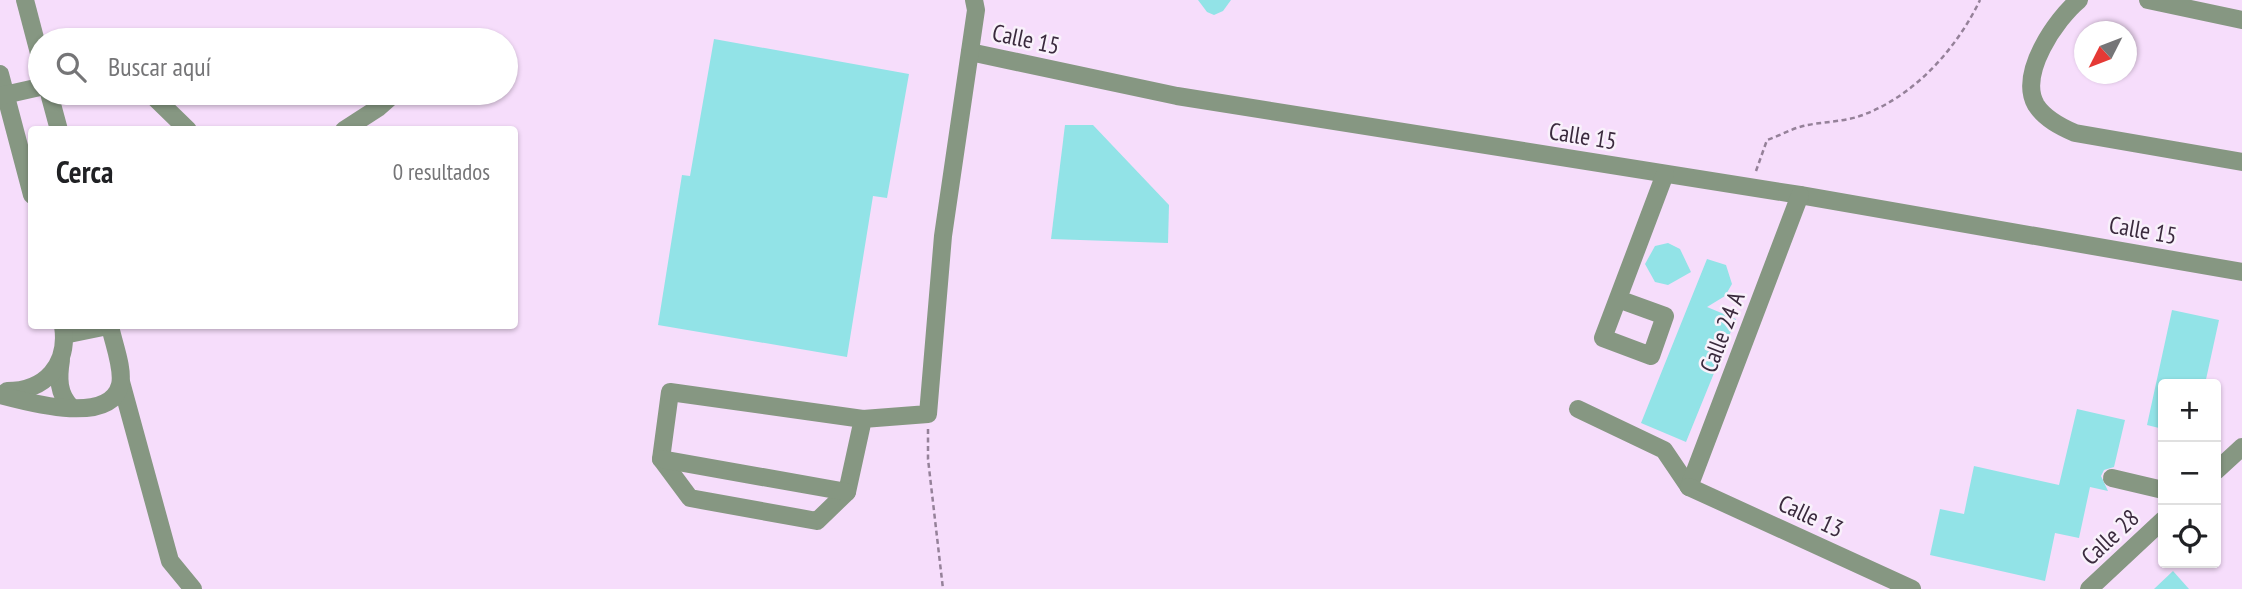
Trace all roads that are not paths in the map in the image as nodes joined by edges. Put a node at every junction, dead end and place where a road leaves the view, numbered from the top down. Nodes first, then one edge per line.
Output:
1 (25, 0) edge
2 (974, 0) edge
3 (2079, 0) edge
4 (2148, 0) edge
5 (2220, 7) edge
6 (2242, 20) edge
7 (32, 28) edge
8 (970, 52) junction
9 (0, 74) edge
10 (28, 90) edge
11 (3, 96) edge
12 (52, 105) edge
13 (162, 105) edge
14 (378, 105) edge
15 (58, 126) edge
16 (184, 126) edge
17 (350, 126) edge
18 (2242, 162) edge
19 (1665, 174) junction
20 (28, 181) edge
21 (1800, 195) junction
22 (2242, 272) edge
23 (1618, 299) dead end
24 (110, 329) edge
25 (63, 330) edge
26 (61, 356) junction
27 (121, 382) junction
28 (0, 393) edge
29 (71, 407) junction
30 (1578, 409) dead end
31 (863, 419) junction
32 (2242, 447) edge
33 (661, 459) junction
34 (2221, 466) edge
35 (2112, 478) dead end
36 (1689, 487) junction
37 (2158, 489) edge
38 (847, 492) junction
39 (2158, 525) edge
40 (193, 589) edge
41 (1912, 589) edge
42 (2090, 589) edge

1 - 7 street
2 - 8 street, Calle 15
3 - 18 street
4 - 5 street
5 - 6 street
8 - 19 street, Calle 15
8 - 31 street
9 - 11 street
10 - 11 street
11 - 20 street
12 - 15 street
13 - 16 street
14 - 17 street
19 - 21 street, Calle 15
19 - 23 street
21 - 22 street, Calle 15
21 - 36 street, Calle 24 A
24 - 27 street
25 - 26 street
26 - 28 street
26 - 29 street
27 - 29 street
27 - 40 street
28 - 29 street
30 - 36 street
31 - 33 street
31 - 38 street
32 - 34 street
33 - 38 street
33 - 38 street
35 - 37 street
36 - 41 street, Calle 13
39 - 42 street, Calle 28

